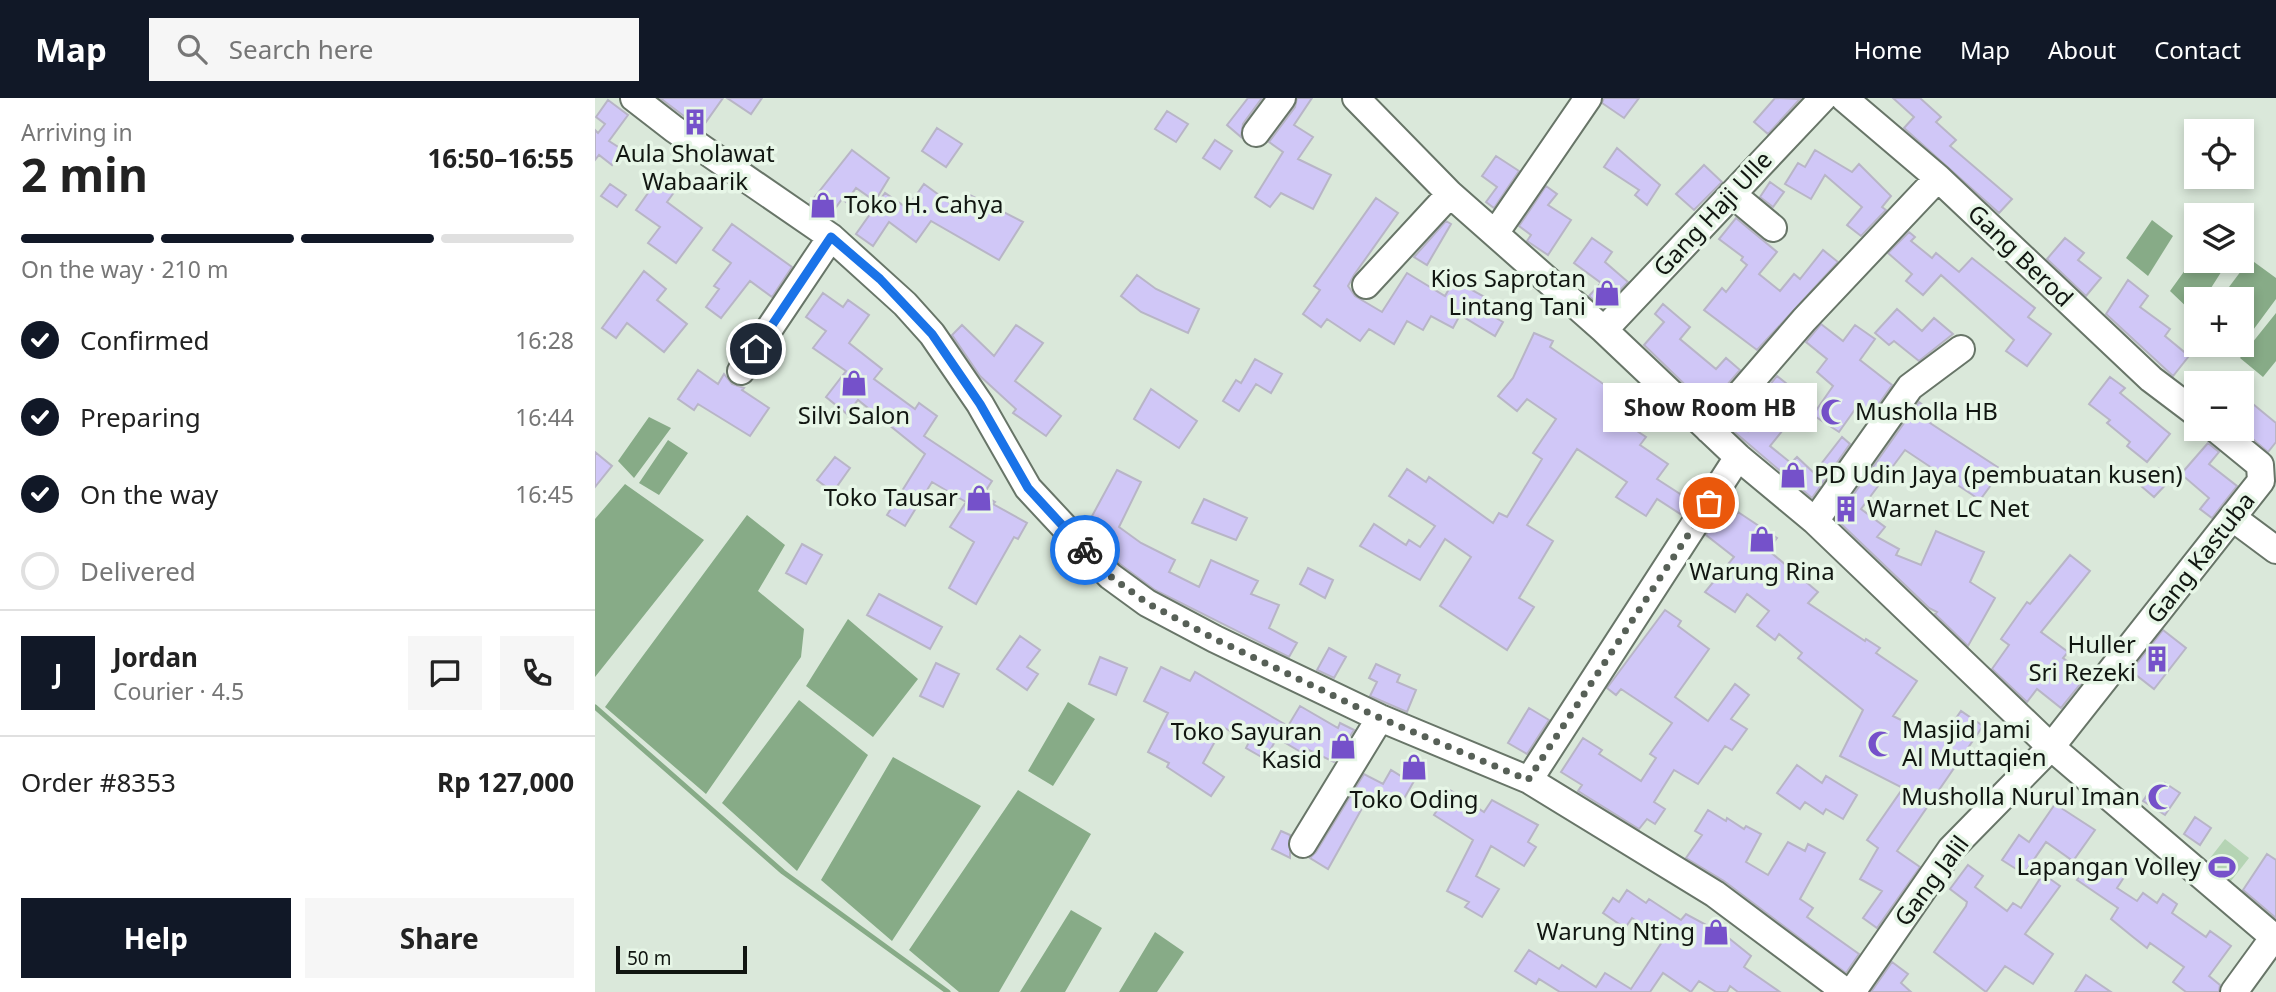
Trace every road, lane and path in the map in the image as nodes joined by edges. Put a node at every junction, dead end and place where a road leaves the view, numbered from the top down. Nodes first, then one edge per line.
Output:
1 (633, 98) edge
2 (1282, 98) edge
3 (1356, 98) edge
4 (1588, 98) edge
5 (1823, 98) edge
6 (1844, 98) edge
7 (1256, 132) dead end
8 (1938, 178) junction
9 (1450, 194) junction
10 (1732, 194) junction
11 (1773, 228) dead end
12 (1496, 232) junction
13 (831, 237) junction
14 (1366, 285) dead end
15 (1604, 330) junction
16 (1961, 349) dead end
17 (741, 371) dead end
18 (2184, 403) edge
19 (1709, 430) junction
20 (2231, 441) edge
21 (1738, 457) junction
22 (2233, 518) junction
23 (1815, 521) junction
24 (2276, 550) edge
25 (1380, 718) junction
26 (2051, 747) junction
27 (1528, 780) junction
28 (1303, 844) dead end
29 (2275, 938) edge
30 (1846, 992) edge
31 (2234, 992) edge

1 - 13 street
2 - 7 street
3 - 9 street
4 - 12 street
5 - 10 street, Gang Haji Ulle
6 - 8 street, Gang Berod
8 - 18 street, Gang Berod
8 - 19 street
9 - 12 street
9 - 14 street
10 - 11 street
10 - 15 street, Gang Haji Ulle
12 - 15 street
13 - 17 street
13 - 25 street
15 - 19 street
16 - 23 street
19 - 21 street
20 - 22 street, Gang Kastuba
21 - 23 street
21 - 27 street
22 - 24 street
22 - 26 street, Gang Kastuba
23 - 26 street
25 - 27 street
25 - 28 street
26 - 29 street
26 - 30 street, Gang Jalil
27 - 30 street
29 - 31 street

